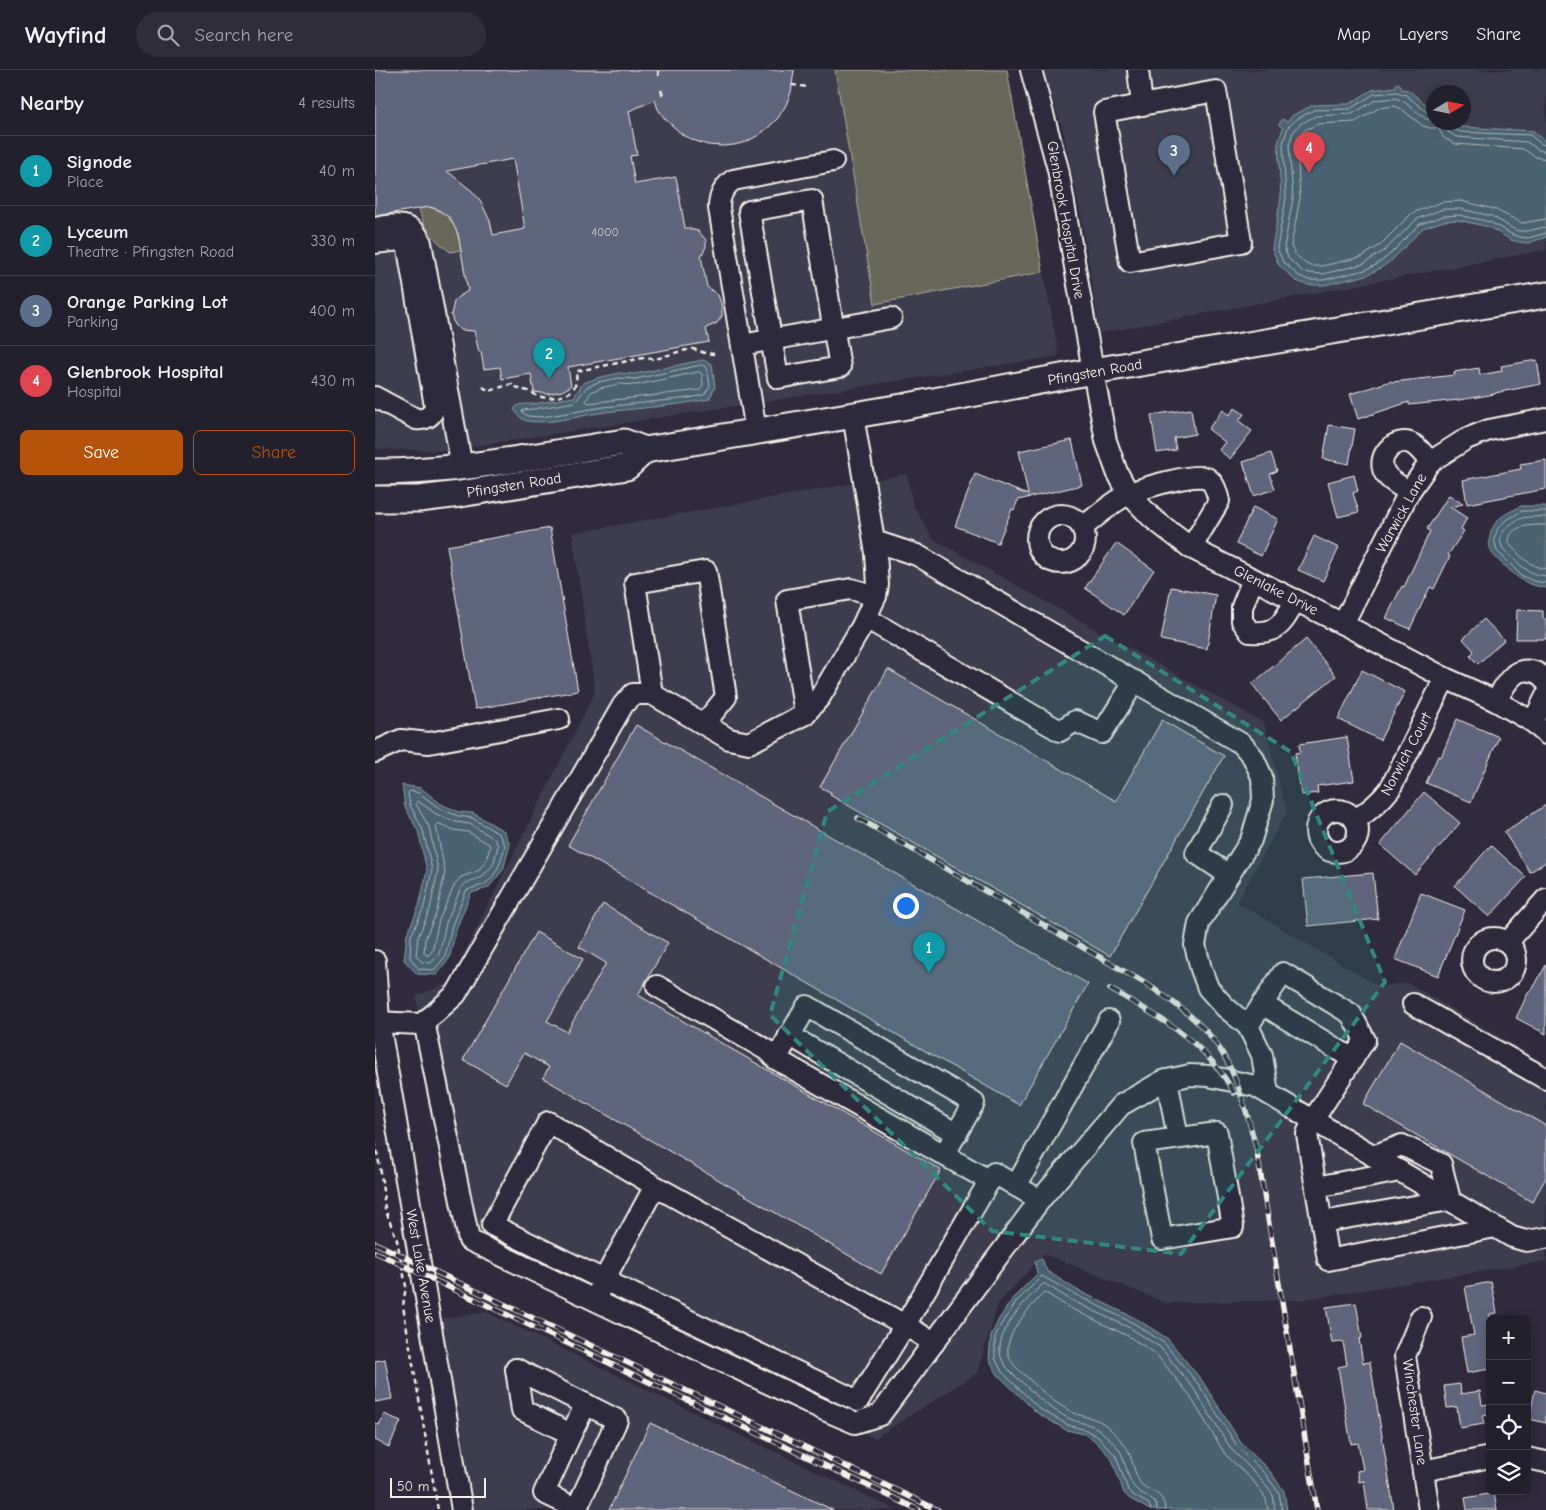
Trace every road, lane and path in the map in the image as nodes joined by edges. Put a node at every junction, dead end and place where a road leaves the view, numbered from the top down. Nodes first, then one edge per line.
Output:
1 (1031, 70) edge
2 (1138, 70) edge
3 (658, 71) dead end
4 (659, 79) dead end
5 (792, 85) dead end
6 (808, 87) dead end
7 (661, 90) dead end
8 (663, 96) dead end
9 (1142, 105) junction
10 (833, 161) dead end
11 (375, 228) edge
12 (375, 243) edge
13 (1546, 296) edge
14 (891, 318) dead end
15 (834, 329) junction
16 (771, 340) junction
17 (742, 345) junction
18 (715, 354) dead end
19 (1093, 372) junction
20 (483, 386) dead end
21 (375, 397) edge
22 (853, 415) junction
23 (1546, 419) edge
24 (755, 431) junction
25 (645, 450) junction
26 (1431, 462) junction
27 (462, 467) junction
28 (375, 472) edge
29 (1409, 492) junction
30 (1129, 494) junction
31 (379, 501) edge
32 (1082, 528) dead end
33 (874, 541) junction
34 (1191, 548) junction
35 (1253, 579) junction
36 (876, 596) junction
37 (1296, 600) junction
38 (866, 618) junction
39 (1343, 624) junction
40 (1445, 678) junction
41 (1135, 681) junction
42 (1546, 682) edge
43 (652, 694) junction
44 (1546, 696) edge
45 (1496, 701) junction
46 (805, 714) junction
47 (559, 719) dead end
48 (704, 724) junction
49 (1540, 728) edge
50 (375, 752) edge
51 (1223, 805) dead end
52 (1355, 820) dead end
53 (1229, 875) junction
54 (1546, 899) edge
55 (1508, 942) dead end
56 (375, 961) edge
57 (657, 986) dead end
58 (1262, 1004) junction
59 (1413, 1004) dead end
60 (376, 1017) edge
61 (1109, 1021) dead end
62 (421, 1024) junction
63 (1248, 1026) junction
64 (789, 1035) junction
65 (776, 1059) junction
66 (1353, 1059) junction
67 (1546, 1079) edge
68 (1167, 1080) junction
69 (1267, 1093) junction
70 (1313, 1120) junction
71 (957, 1134) junction
72 (1178, 1138) junction
73 (375, 1142) edge
74 (945, 1156) junction
75 (1373, 1156) junction
76 (1400, 1171) junction
77 (989, 1181) junction
78 (655, 1186) junction
79 (1016, 1186) junction
80 (1316, 1187) junction
81 (1041, 1200) junction
82 (1450, 1200) junction
83 (1322, 1222) junction
84 (1495, 1227) junction
85 (516, 1237) junction
86 (1546, 1238) edge
87 (506, 1257) junction
88 (604, 1280) junction
89 (595, 1300) junction
90 (1421, 1318) dead end
91 (905, 1325) junction
92 (934, 1343) junction
93 (741, 1346) junction
94 (731, 1365) junction
95 (586, 1404) junction
96 (571, 1434) junction
97 (1486, 1459) edge
98 (1531, 1459) edge
99 (1546, 1462) edge
100 (1423, 1471) junction
101 (438, 1510) edge
102 (461, 1510) edge
103 (577, 1510) edge
104 (1429, 1510) edge

1 - 19 street, Glenbrook Hospital Drive
2 - 9 street
3 - 4 path
5 - 6 path
7 - 8 path
9 - 9 street
10 - 17 street
11 - 27 street
12 - 21 street
13 - 19 main road, Pfingsten Road
14 - 15 street
15 - 16 street
15 - 16 street
15 - 16 street
16 - 17 street
17 - 24 street
18 - 20 path
19 - 22 main road, Pfingsten Road
19 - 30 street, Glenlake Drive
22 - 24 main road, Pfingsten Road
22 - 33 street
23 - 26 street, Warwick Lane
24 - 25 main road, Pfingsten Road
25 - 27 main road, Pfingsten Road
25 - 31 main road, Pfingsten Road
26 - 29 street, Warwick Lane
26 - 29 street
27 - 28 main road, Pfingsten Road
29 - 39 street, Warwick Lane
30 - 32 street
30 - 34 street, Glenlake Drive
30 - 34 street
33 - 36 street
33 - 41 street
34 - 35 street, Glenlake Drive
35 - 37 street, Glenlake Drive
35 - 37 street
36 - 38 street
36 - 46 street
37 - 39 street, Glenlake Drive
38 - 41 street
38 - 46 street
39 - 40 street, Glenlake Drive
40 - 45 street, Glenlake Drive
40 - 52 street, Norwich Court
41 - 53 street
42 - 45 street
43 - 48 street
43 - 48 street
43 - 62 street
44 - 49 street
45 - 49 street, Glenlake Drive
46 - 48 street
47 - 50 street
51 - 53 street
53 - 63 street
54 - 55 street
56 - 60 street, West Lake Avenue
57 - 65 street
58 - 63 street
58 - 66 street
58 - 66 street
59 - 67 street
60 - 62 street
60 - 102 street, West Lake Avenue
61 - 79 street
62 - 87 street
63 - 69 street
64 - 65 street
64 - 71 street
64 - 71 street
65 - 74 street
66 - 70 street
68 - 69 street
68 - 72 street
68 - 81 street
69 - 70 street
70 - 75 street
70 - 80 street
71 - 74 street
72 - 72 street
73 - 101 path
74 - 77 street
75 - 76 street
75 - 82 street
76 - 80 street
76 - 82 street
77 - 79 street
77 - 91 street
78 - 85 street
78 - 88 street
78 - 91 street
79 - 81 street
80 - 83 street
81 - 92 street
82 - 83 street
82 - 84 street
83 - 84 street
84 - 86 street
85 - 87 street
85 - 88 street
87 - 89 street
88 - 89 street
88 - 93 street
89 - 94 street
90 - 100 street, Winchester Lane
91 - 92 street
91 - 93 street
92 - 94 street
93 - 94 street
95 - 96 street
95 - 96 street
95 - 103 street
96 - 103 street
97 - 100 street
98 - 99 street
100 - 104 street, Winchester Lane

